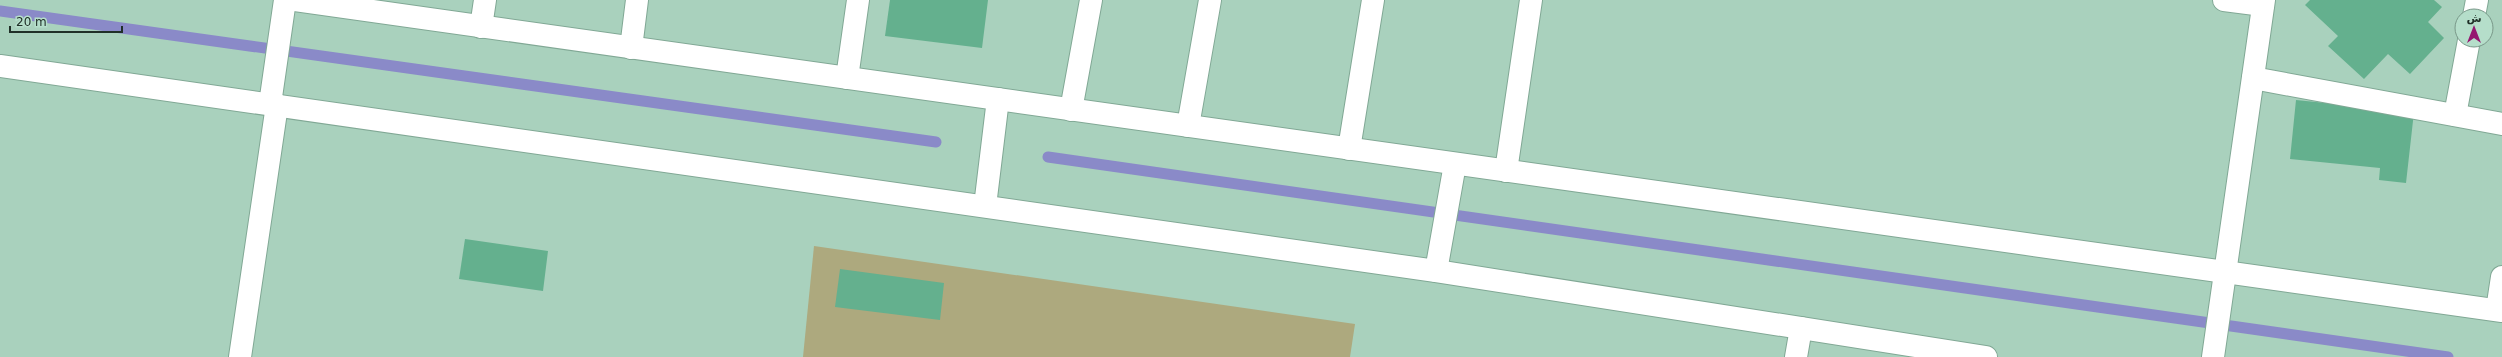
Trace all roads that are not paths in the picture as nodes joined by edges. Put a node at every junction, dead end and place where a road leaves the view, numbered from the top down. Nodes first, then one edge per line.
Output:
1 (285, 0) edge
2 (295, 0) edge
3 (298, 0) edge
4 (485, 0) edge
5 (638, 0) edge
6 (858, 0) edge
7 (1091, 0) edge
8 (1210, 0) edge
9 (1373, 0) edge
10 (1531, 0) edge
11 (2224, 0) edge
12 (2264, 3) edge
13 (481, 27) junction
14 (631, 48) junction
15 (2468, 48) edge
16 (0, 66) edge
17 (847, 78) junction
18 (2253, 78) junction
19 (998, 99) junction
20 (273, 104) junction
21 (1071, 110) junction
22 (2455, 115) junction
23 (2502, 124) edge
24 (1188, 126) junction
25 (1349, 149) junction
26 (1456, 164) junction
27 (1506, 171) junction
28 (985, 206) junction
29 (1436, 271) junction
30 (2226, 273) junction
31 (2502, 277) edge
32 (2500, 311) edge
33 (1801, 328) junction
34 (240, 357) edge
35 (1796, 357) edge
36 (1986, 357) edge
37 (2213, 357) edge

1 - 20 street
2 - 3 street
3 - 13 street
4 - 13 street
5 - 14 street
6 - 17 street
7 - 21 street
8 - 24 street
9 - 25 street
10 - 27 street
11 - 12 street
12 - 18 street
13 - 14 street
14 - 17 street
15 - 22 street
16 - 20 street
17 - 19 street
18 - 22 street
18 - 30 street
19 - 21 street
19 - 28 street
20 - 28 street
20 - 34 street
21 - 24 street
22 - 23 street
24 - 25 street
25 - 26 street
26 - 27 street
26 - 29 street
27 - 30 street
28 - 29 street
29 - 33 street
30 - 32 street
30 - 37 street
31 - 32 street
33 - 35 street
33 - 36 street

